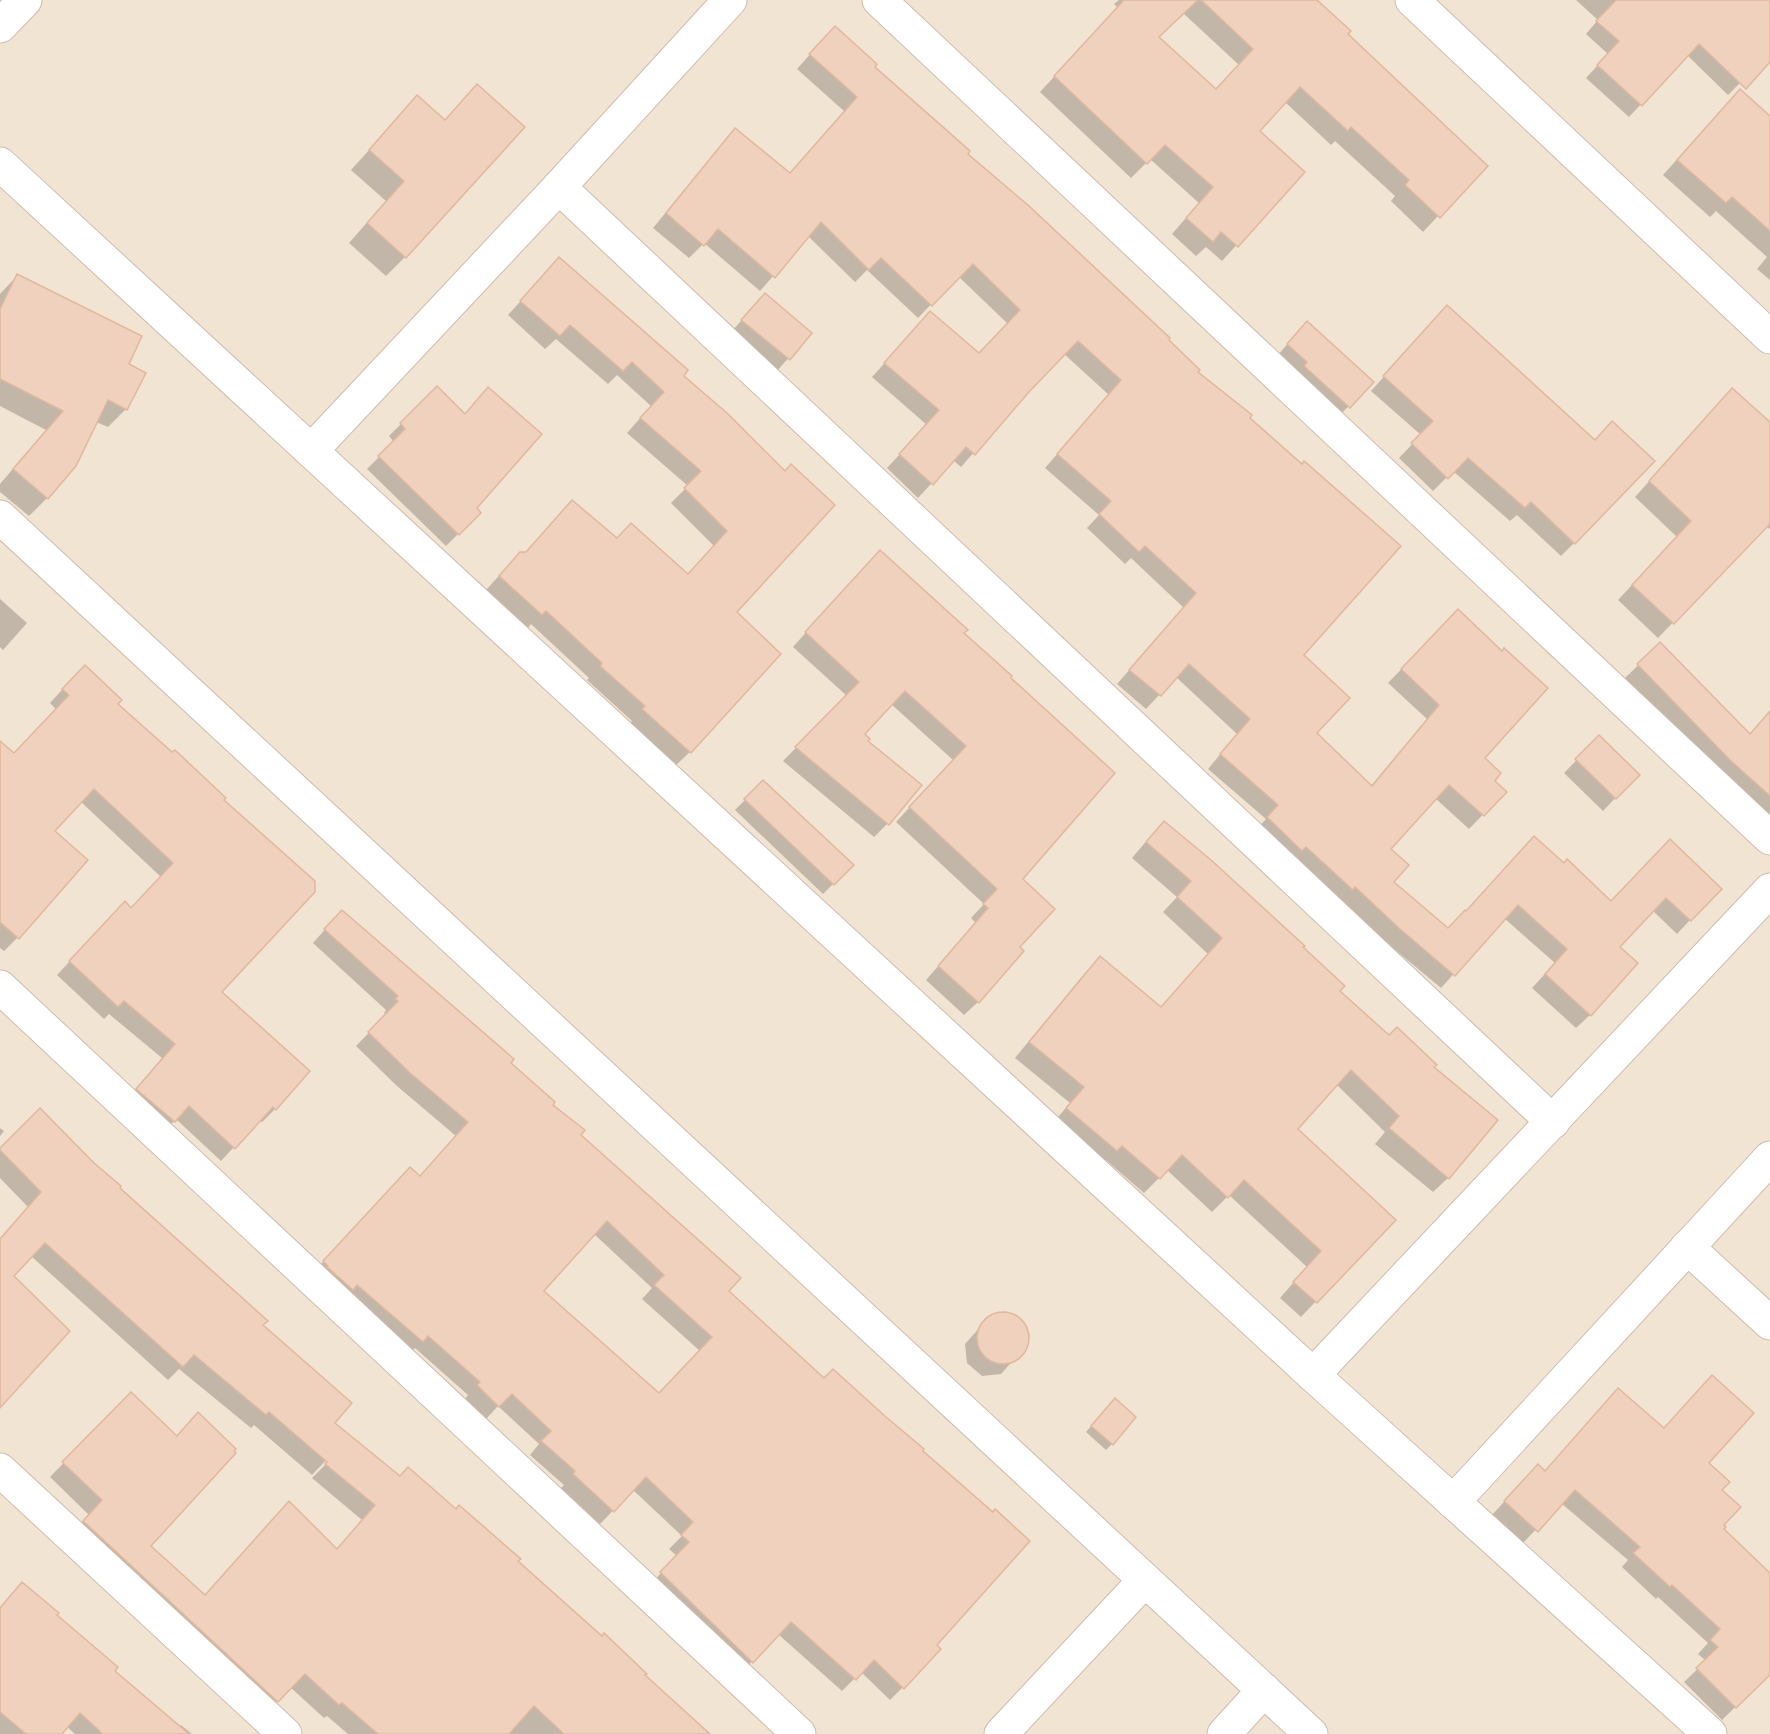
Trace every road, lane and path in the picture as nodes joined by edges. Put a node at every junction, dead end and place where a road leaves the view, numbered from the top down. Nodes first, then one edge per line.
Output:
1 (25, 0) edge
2 (730, 0) edge
3 (879, 0) edge
4 (1412, 0) edge
5 (0, 26) edge
6 (0, 164) edge
7 (559, 188) junction
8 (1770, 337) edge
9 (310, 451) junction
10 (0, 516) edge
11 (1770, 838) edge
12 (1770, 890) edge
13 (0, 987) edge
14 (1553, 1122) junction
15 (1770, 1158) edge
16 (1687, 1247) junction
17 (1770, 1323) edge
18 (1313, 1375) junction
19 (0, 1470) edge
20 (1453, 1502) junction
21 (1145, 1580) junction
22 (1264, 1690) junction
23 (285, 1734) edge
24 (798, 1734) edge
25 (1001, 1734) edge
26 (1224, 1734) edge
27 (1311, 1734) edge
28 (1710, 1734) edge

1 - 5 street
2 - 7 street
3 - 11 street
4 - 8 street
6 - 9 street
7 - 9 street
7 - 14 street
9 - 18 street
10 - 21 street
12 - 14 street
13 - 24 street
14 - 18 street
15 - 16 street
16 - 17 street
16 - 20 street
18 - 20 street
19 - 23 street
20 - 28 street
21 - 22 street
21 - 25 street
22 - 26 street
22 - 27 street

